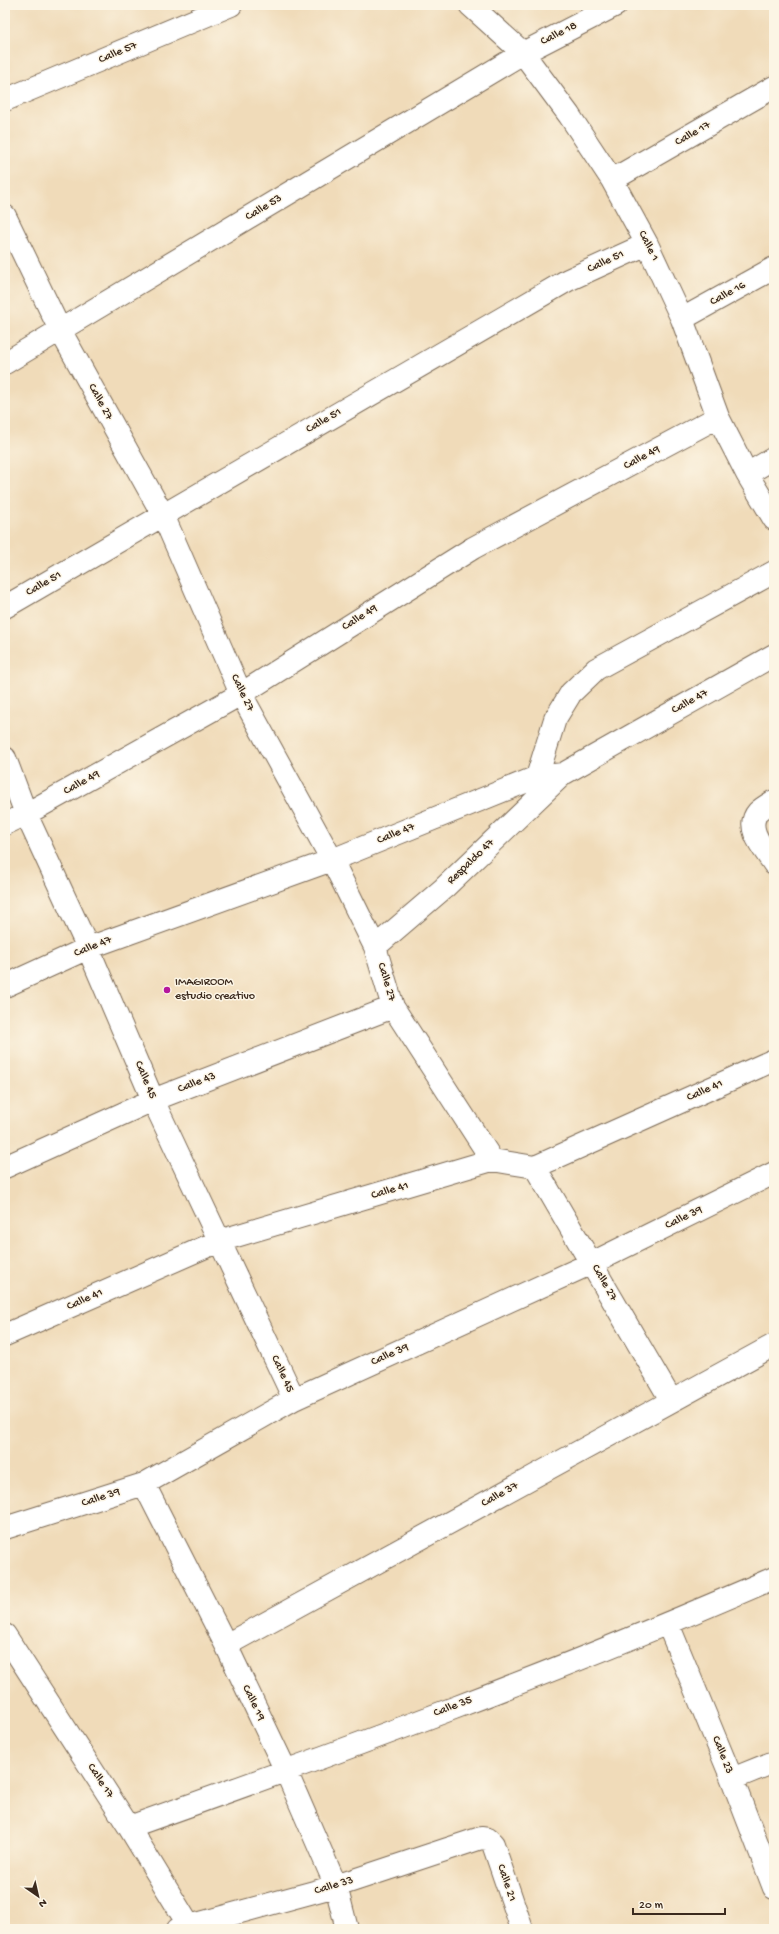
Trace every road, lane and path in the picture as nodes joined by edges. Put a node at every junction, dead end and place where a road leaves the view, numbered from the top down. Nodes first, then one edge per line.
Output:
1 (231, 5) edge
2 (470, 5) edge
3 (616, 5) edge
4 (523, 53) junction
5 (774, 87) edge
6 (5, 100) edge
7 (612, 180) junction
8 (5, 216) edge
9 (647, 244) junction
10 (774, 268) edge
11 (682, 319) junction
12 (60, 330) junction
13 (5, 363) edge
14 (718, 417) junction
15 (774, 458) edge
16 (747, 474) junction
17 (163, 515) junction
18 (774, 519) edge
19 (774, 572) edge
20 (5, 607) edge
21 (774, 655) edge
22 (241, 694) junction
23 (5, 758) edge
24 (563, 774) junction
25 (537, 777) junction
26 (774, 801) edge
27 (26, 814) junction
28 (5, 824) edge
29 (332, 860) junction
30 (774, 864) edge
31 (375, 947) junction
32 (88, 948) junction
33 (5, 986) edge
34 (394, 1007) junction
35 (774, 1060) edge
36 (153, 1100) junction
37 (492, 1160) junction
38 (535, 1166) junction
39 (5, 1168) edge
40 (774, 1173) edge
41 (219, 1241) junction
42 (592, 1263) junction
43 (5, 1335) edge
44 (774, 1345) edge
45 (294, 1399) junction
46 (671, 1400) junction
47 (144, 1484) junction
48 (5, 1528) edge
49 (774, 1578) edge
50 (668, 1624) junction
51 (5, 1635) edge
52 (226, 1645) junction
53 (774, 1762) edge
54 (286, 1771) junction
55 (732, 1779) junction
56 (129, 1827) junction
57 (488, 1839) joint
58 (336, 1886) junction
59 (774, 1888) edge
60 (186, 1928) edge
61 (347, 1929) edge
62 (522, 1929) edge

1 - 6 street, Calle 57
2 - 4 street, Calle 1
3 - 4 street, Calle 18
4 - 7 street, Calle 1
4 - 12 street, Calle 53
5 - 7 street, Calle 17
7 - 9 street, Calle 1
8 - 12 street, Calle 27
9 - 11 street, Calle 1
9 - 17 street, Calle 51
10 - 11 street, Calle 16
11 - 14 street, Calle 1
12 - 13 street, Calle 53
12 - 17 street, Calle 27
14 - 16 street, Calle 1
14 - 22 street, Calle 49
15 - 16 street
16 - 18 street, Calle 1
17 - 20 street, Calle 51
17 - 22 street, Calle 27
19 - 25 street
21 - 24 street, Calle 47
22 - 27 street, Calle 49
22 - 29 street, Calle 27
23 - 27 street, Calle 45
24 - 25 street, Calle 47
24 - 31 street, Respaldo 47
25 - 29 street, Calle 47
26 - 30 street
27 - 28 street, Calle 49
27 - 32 street, Calle 45
29 - 31 street, Calle 27
29 - 32 street, Calle 47
31 - 34 street, Calle 27
32 - 33 street, Calle 47
32 - 36 street, Calle 45
34 - 36 street, Calle 43
34 - 37 street, Calle 27
35 - 38 street, Calle 41
36 - 39 street, Calle 43
36 - 41 street, Calle 45
37 - 38 street, Calle 41
37 - 41 street, Calle 41
38 - 42 street, Calle 27
40 - 42 street, Calle 39
41 - 43 street, Calle 41
41 - 45 street, Calle 45
42 - 45 street, Calle 39
42 - 46 street, Calle 27
44 - 46 street, Calle 37
45 - 47 street, Calle 39
46 - 52 street, Calle 37
47 - 48 street, Calle 39
47 - 52 street, Calle 19
49 - 50 street, Calle 35
50 - 54 street, Calle 35
50 - 55 street, Calle 23
51 - 56 street, Calle 17
52 - 54 street, Calle 19
53 - 55 street
54 - 56 street, Calle 35
54 - 58 street, Calle 19
55 - 59 street, Calle 23
56 - 60 street, Calle 17
57 - 58 street, Calle 33
57 - 62 street, Calle 21
58 - 60 street, Calle 33
58 - 61 street, Calle 19

